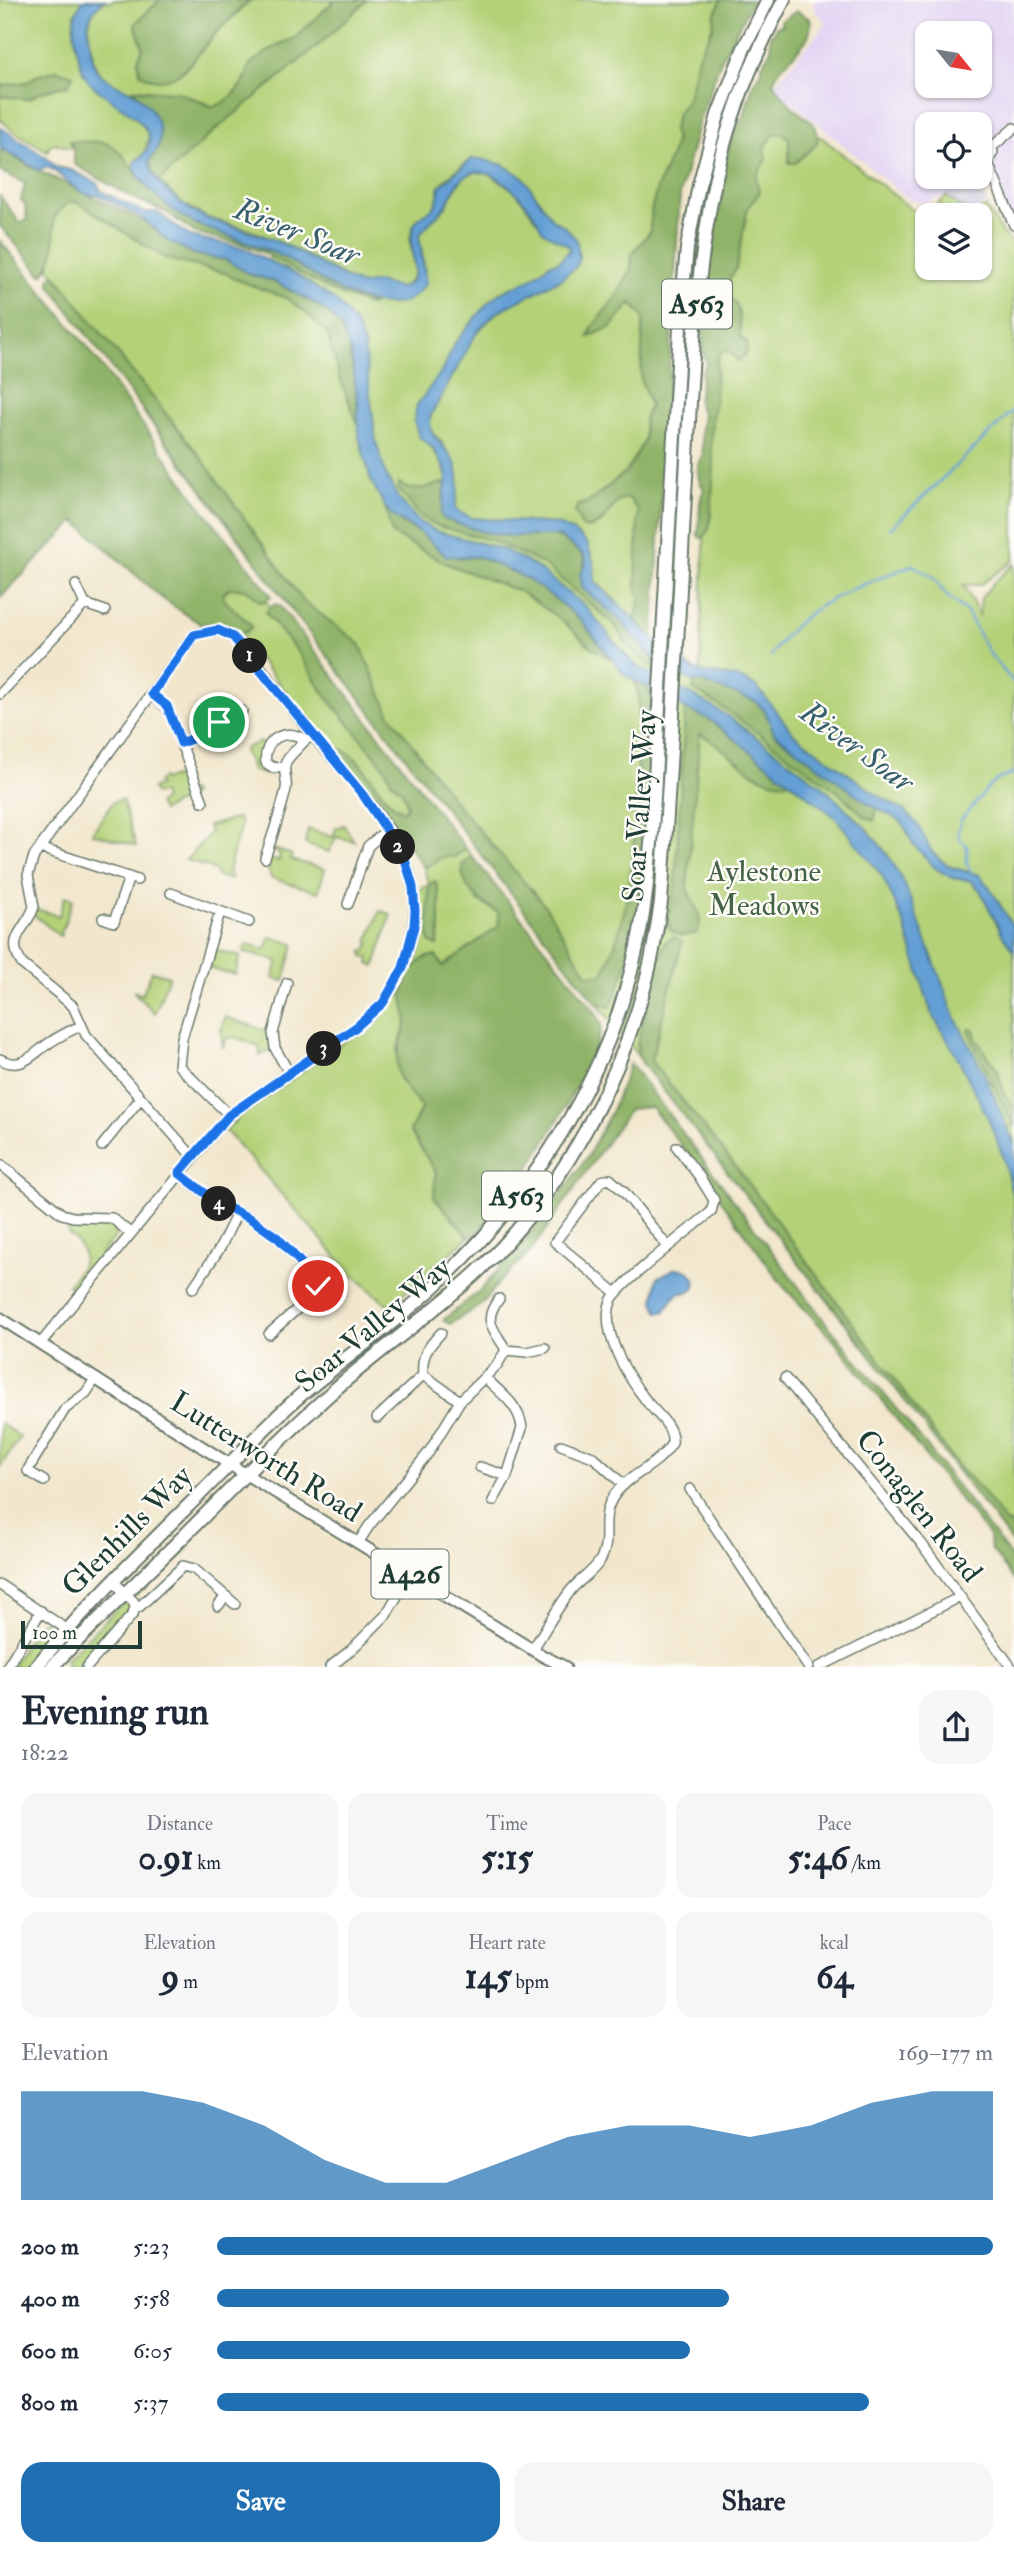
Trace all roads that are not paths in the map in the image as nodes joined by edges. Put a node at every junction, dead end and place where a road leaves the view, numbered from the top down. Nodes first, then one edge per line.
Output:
1 (768, 0) edge
2 (784, 0) edge
3 (1014, 128) edge
4 (992, 147) joint
5 (992, 156) edge
6 (992, 179) edge
7 (1014, 225) edge
8 (76, 585) dead end
9 (85, 604) junction
10 (105, 611) dead end
11 (0, 694) edge
12 (152, 694) junction
13 (242, 711) dead end
14 (308, 737) junction
15 (181, 743) junction
16 (285, 765) junction
17 (203, 802) dead end
18 (387, 830) junction
19 (40, 848) junction
20 (265, 858) dead end
21 (172, 893) dead end
22 (348, 904) dead end
23 (220, 912) junction
24 (103, 918) dead end
25 (249, 922) dead end
26 (287, 983) dead end
27 (80, 1026) junction
28 (0, 1059) edge
29 (289, 1073) junction
30 (140, 1099) junction
31 (229, 1115) junction
32 (102, 1146) dead end
33 (677, 1147) dead end
34 (193, 1157) junction
35 (0, 1164) edge
36 (179, 1173) junction
37 (237, 1213) junction
38 (130, 1233) junction
39 (668, 1247) junction
40 (193, 1288) dead end
41 (616, 1293) junction
42 (499, 1299) dead end
43 (0, 1318) edge
44 (441, 1333) dead end
45 (269, 1334) dead end
46 (40, 1344) junction
47 (545, 1348) dead end
48 (506, 1350) junction
49 (423, 1375) junction
50 (485, 1378) junction
51 (785, 1378) dead end
52 (95, 1379) junction
53 (460, 1401) junction
54 (377, 1418) dead end
55 (562, 1446) dead end
56 (229, 1464) junction
57 (480, 1468) dead end
58 (246, 1474) junction
59 (507, 1476) junction
60 (44, 1481) dead end
61 (624, 1485) junction
62 (690, 1489) dead end
63 (493, 1501) dead end
64 (358, 1543) junction
65 (410, 1574) junction
66 (113, 1581) junction
67 (0, 1585) edge
68 (126, 1593) junction
69 (226, 1596) junction
70 (960, 1597) junction
71 (235, 1604) dead end
72 (218, 1606) dead end
73 (135, 1608) junction
74 (41, 1611) junction
75 (67, 1629) junction
76 (80, 1638) junction
77 (533, 1649) junction
78 (543, 1656) junction
79 (7, 1667) edge
80 (36, 1667) edge
81 (52, 1667) edge
82 (87, 1667) edge
83 (330, 1667) edge
84 (550, 1667) edge
85 (564, 1667) edge
86 (808, 1667) edge
87 (819, 1667) edge
88 (1011, 1667) edge

1 - 56 highway, Soar Valley Way / A563
2 - 58 highway, Soar Valley Way / A563
3 - 4 street
4 - 5 street
6 - 7 street
8 - 9 street
9 - 10 street
9 - 11 street
12 - 14 street
12 - 15 street
12 - 19 street
13 - 15 street
14 - 16 street
14 - 16 street
14 - 18 street
15 - 17 street
16 - 20 street
18 - 22 street
18 - 29 street
19 - 24 street
19 - 27 street
21 - 23 street
23 - 25 street
23 - 31 street
26 - 29 street
27 - 28 street
27 - 30 street
29 - 31 street
30 - 32 street
30 - 34 street
31 - 34 street
33 - 39 street
34 - 36 street
35 - 38 street
36 - 37 street
36 - 38 street
37 - 40 street
37 - 45 street
38 - 46 street
39 - 41 street
39 - 41 street
41 - 61 street
42 - 48 street
43 - 46 main road, Lutterworth Road / A426
44 - 49 street
46 - 52 main road, Lutterworth Road / A426
47 - 48 street
48 - 50 street
49 - 53 street
49 - 54 street
50 - 53 street
50 - 59 street
51 - 70 street, Conaglen Road
52 - 56 main road, Lutterworth Road / A426
52 - 60 street
53 - 64 street
55 - 61 street
56 - 58 main road, Lutterworth Road / A426
56 - 66 highway, Glenhills Way / A563
57 - 59 street
58 - 64 main road, Lutterworth Road / A426
58 - 68 highway, Glenhills Way / A563
59 - 63 street
61 - 77 street
62 - 86 street
64 - 65 main road, Lutterworth Road / A426
65 - 77 main road, Lutterworth Road / A426
65 - 83 street
66 - 68 street
66 - 75 highway, Glenhills Way / A563
67 - 74 street
68 - 73 street
68 - 76 highway, Glenhills Way / A563
69 - 71 street
69 - 72 street
69 - 73 street
70 - 87 street
70 - 88 street, Conaglen Road
73 - 82 street
74 - 75 street
74 - 79 street
75 - 76 street
75 - 80 highway, Glenhills Way / A563
76 - 81 highway, Glenhills Way / A563
77 - 78 main road, Lutterworth Road / A426
78 - 84 main road, Lutterworth Road / A426
78 - 85 main road, Lutterworth Road / A426

